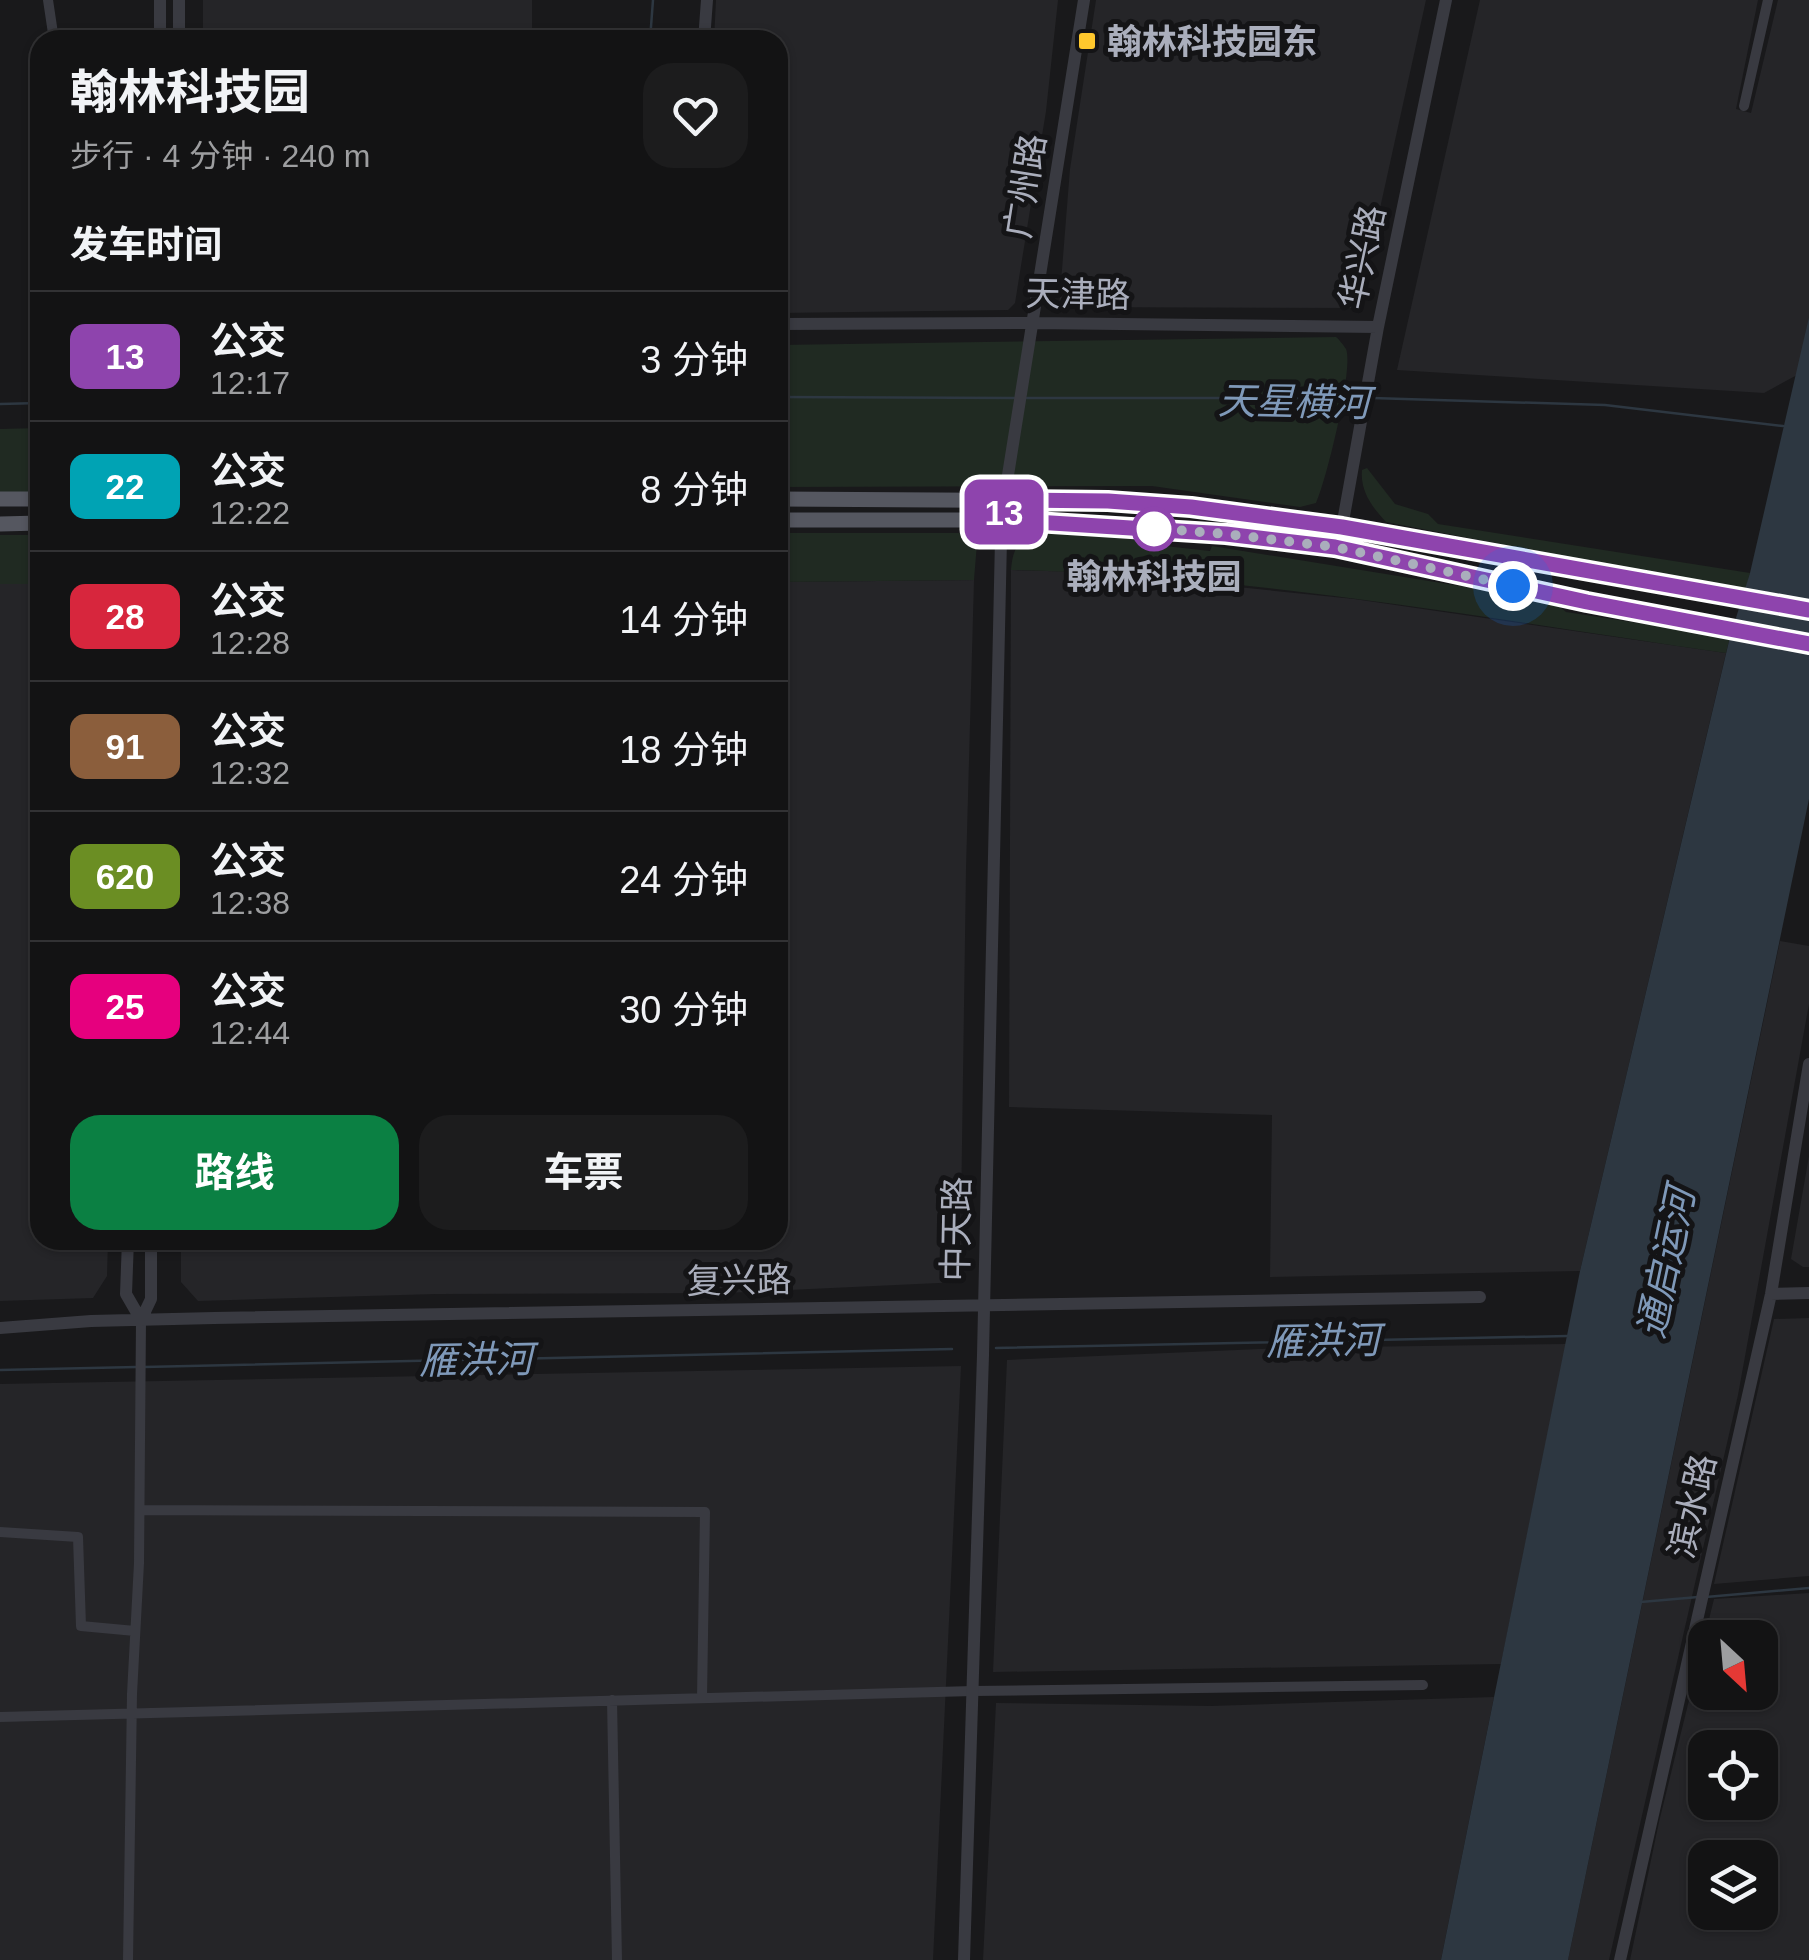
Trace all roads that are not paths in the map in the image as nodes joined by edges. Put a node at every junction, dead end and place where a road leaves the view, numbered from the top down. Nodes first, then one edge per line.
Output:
1 (48, 0) edge
2 (160, 0) edge
3 (179, 0) edge
4 (707, 0) edge
5 (1084, 0) edge
6 (1446, 0) edge
7 (1768, 0) edge
8 (52, 30) edge
9 (160, 30) edge
10 (178, 30) edge
11 (705, 30) edge
12 (1744, 106) dead end
13 (1034, 323) junction
14 (788, 324) edge
15 (1378, 328) junction
16 (0, 499) edge
17 (30, 499) edge
18 (788, 499) edge
19 (1004, 500) junction
20 (788, 520) edge
21 (1004, 520) junction
22 (0, 524) edge
23 (30, 524) edge
24 (1342, 527) junction
25 (1809, 610) edge
26 (1809, 644) edge
27 (1809, 1064) edge
28 (128, 1250) edge
29 (151, 1250) edge
30 (1809, 1293) edge
31 (1772, 1294) junction
32 (1480, 1297) dead end
33 (984, 1306) junction
34 (141, 1320) junction
35 (0, 1328) edge
36 (140, 1510) junction
37 (0, 1532) edge
38 (135, 1631) junction
39 (1423, 1685) dead end
40 (973, 1691) junction
41 (702, 1698) junction
42 (612, 1700) junction
43 (132, 1713) junction
44 (0, 1717) edge
45 (128, 1960) edge
46 (617, 1960) edge
47 (964, 1960) edge
48 (1620, 1960) edge

1 - 8 street
2 - 9 street
3 - 10 street
4 - 11 street
5 - 13 street, 广州路
6 - 15 street, 华兴路
7 - 12 street
13 - 14 street, 天津路
13 - 15 street, 天津路
13 - 19 street, 广州路
15 - 24 street, 华兴路
16 - 17 main road
18 - 19 main road
19 - 21 street, 中天路
19 - 24 main road
20 - 21 main road
21 - 26 main road
21 - 33 street, 中天路
22 - 23 main road
24 - 25 main road
27 - 31 street, 滨水路
28 - 34 street
29 - 34 street
30 - 31 street
31 - 48 street, 滨水路
32 - 33 street, 复兴路
33 - 34 street, 复兴路
33 - 40 street, 中天路
34 - 35 street, 复兴路
34 - 36 street
36 - 38 street
36 - 41 street
37 - 38 street
38 - 43 street
39 - 40 street
40 - 41 street
40 - 47 street, 中天路
41 - 42 street
42 - 43 street
42 - 46 street
43 - 44 street
43 - 45 street

